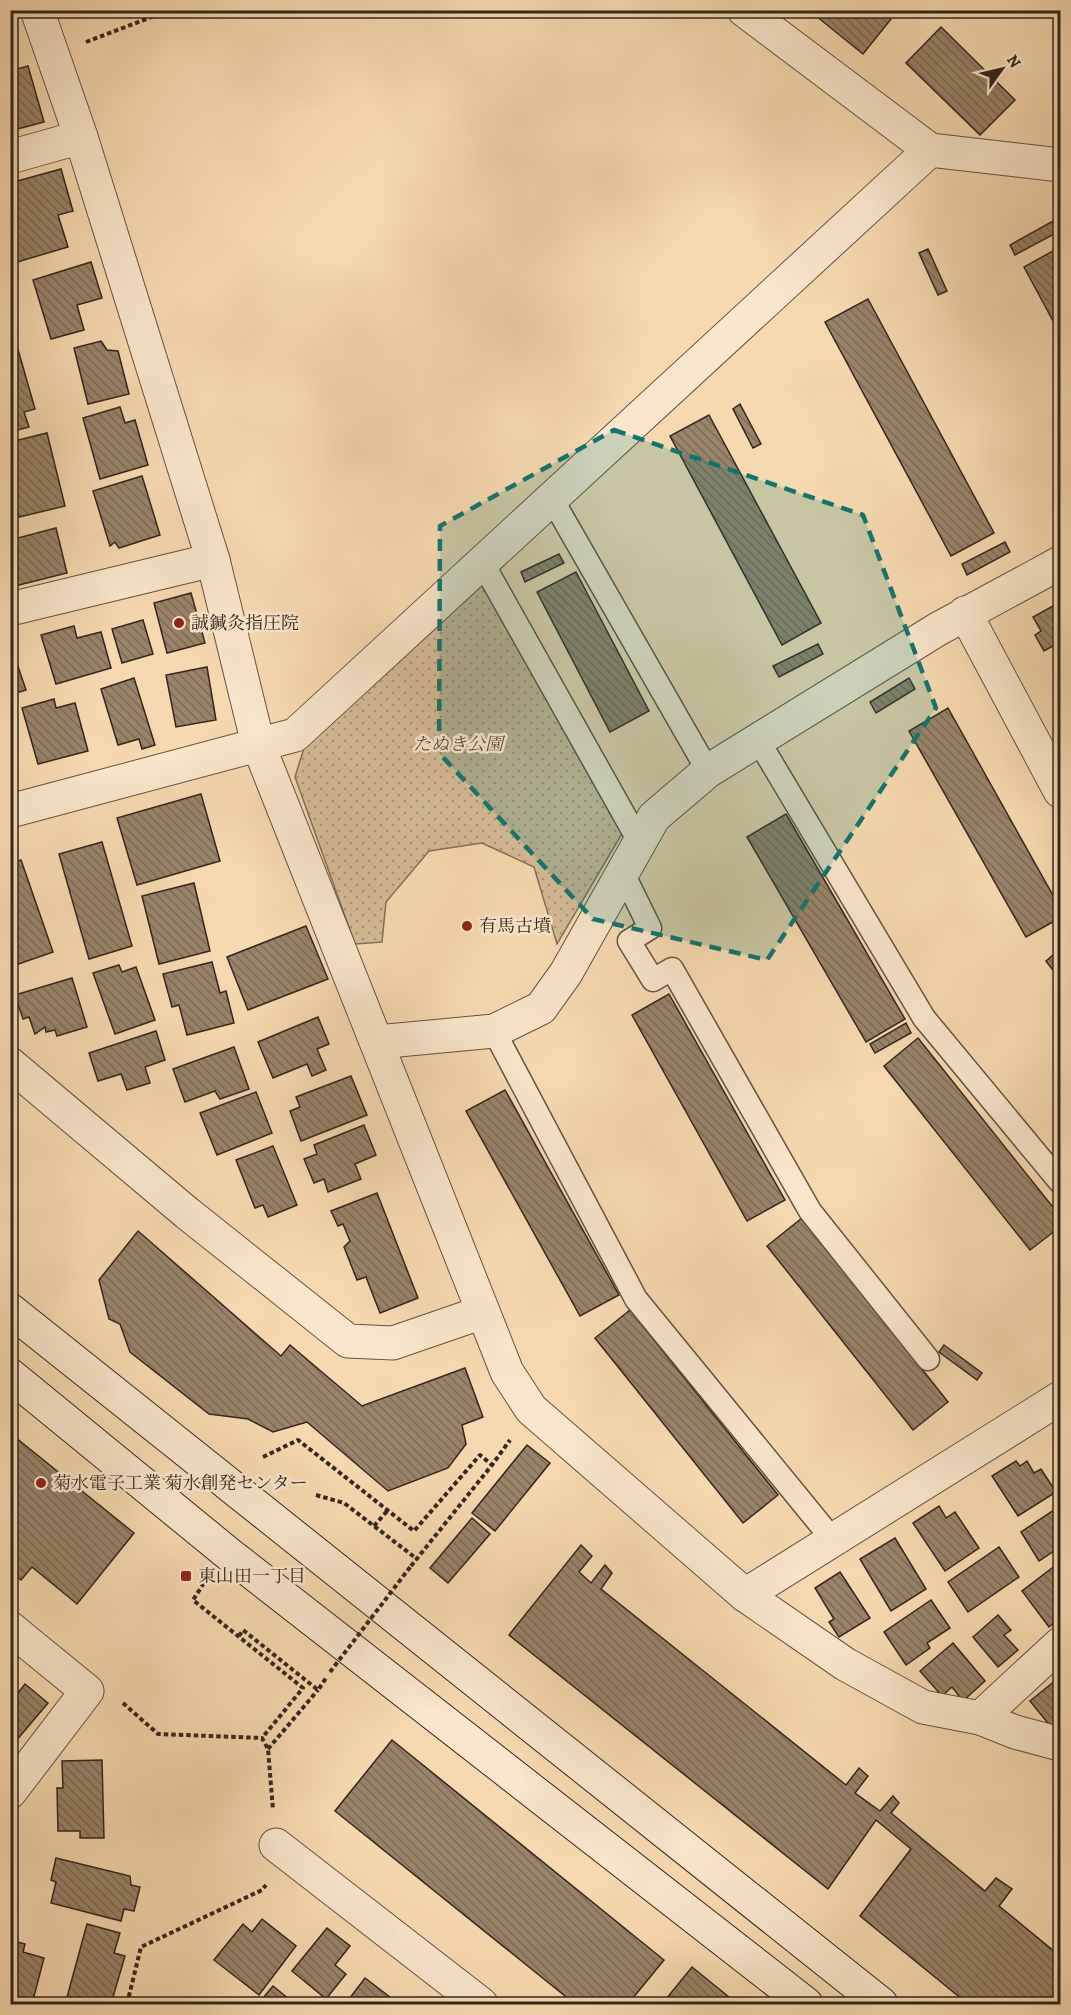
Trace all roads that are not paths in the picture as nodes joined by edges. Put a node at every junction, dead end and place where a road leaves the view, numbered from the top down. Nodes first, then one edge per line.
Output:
1 (37, 10) edge
2 (744, 10) edge
3 (81, 137) junction
4 (930, 150) junction
5 (10, 157) edge
6 (1060, 165) edge
7 (552, 499) junction
8 (213, 560) junction
9 (482, 562) junction
10 (1060, 563) edge
11 (10, 609) edge
12 (965, 613) junction
13 (758, 740) junction
14 (258, 744) junction
15 (708, 771) junction
16 (1060, 791) edge
17 (10, 811) edge
18 (640, 843) junction
19 (623, 873) junction
20 (494, 1031) junction
21 (377, 1042) junction
22 (10, 1064) edge
23 (1060, 1182) edge
24 (10, 1310) edge
25 (483, 1312) junction
26 (928, 1359) dead end
27 (10, 1375) edge
28 (1060, 1398) edge
29 (833, 1540) junction
30 (745, 1595) junction
31 (10, 1628) edge
32 (1060, 1644) edge
33 (980, 1718) junction
34 (1060, 1744) edge
35 (10, 1792) edge
36 (276, 1845) road end
37 (482, 2004) edge
38 (806, 2004) edge
39 (881, 2004) edge

1 - 3 street
2 - 4 street
3 - 5 street
3 - 8 street
4 - 6 street
4 - 7 street
7 - 9 street
7 - 15 lane
8 - 11 street
8 - 14 street
9 - 14 street
9 - 18 lane
10 - 12 street
12 - 13 street
12 - 16 street
13 - 15 street
13 - 23 lane
14 - 17 street
14 - 21 street
15 - 18 street
18 - 19 street
19 - 20 street
19 - 26 lane
20 - 21 street
20 - 29 lane
21 - 25 street
22 - 25 street
24 - 39 street
25 - 30 street
27 - 38 street
28 - 29 street
29 - 30 street
30 - 33 street
31 - 35 street
32 - 33 street
33 - 34 street
36 - 37 street

